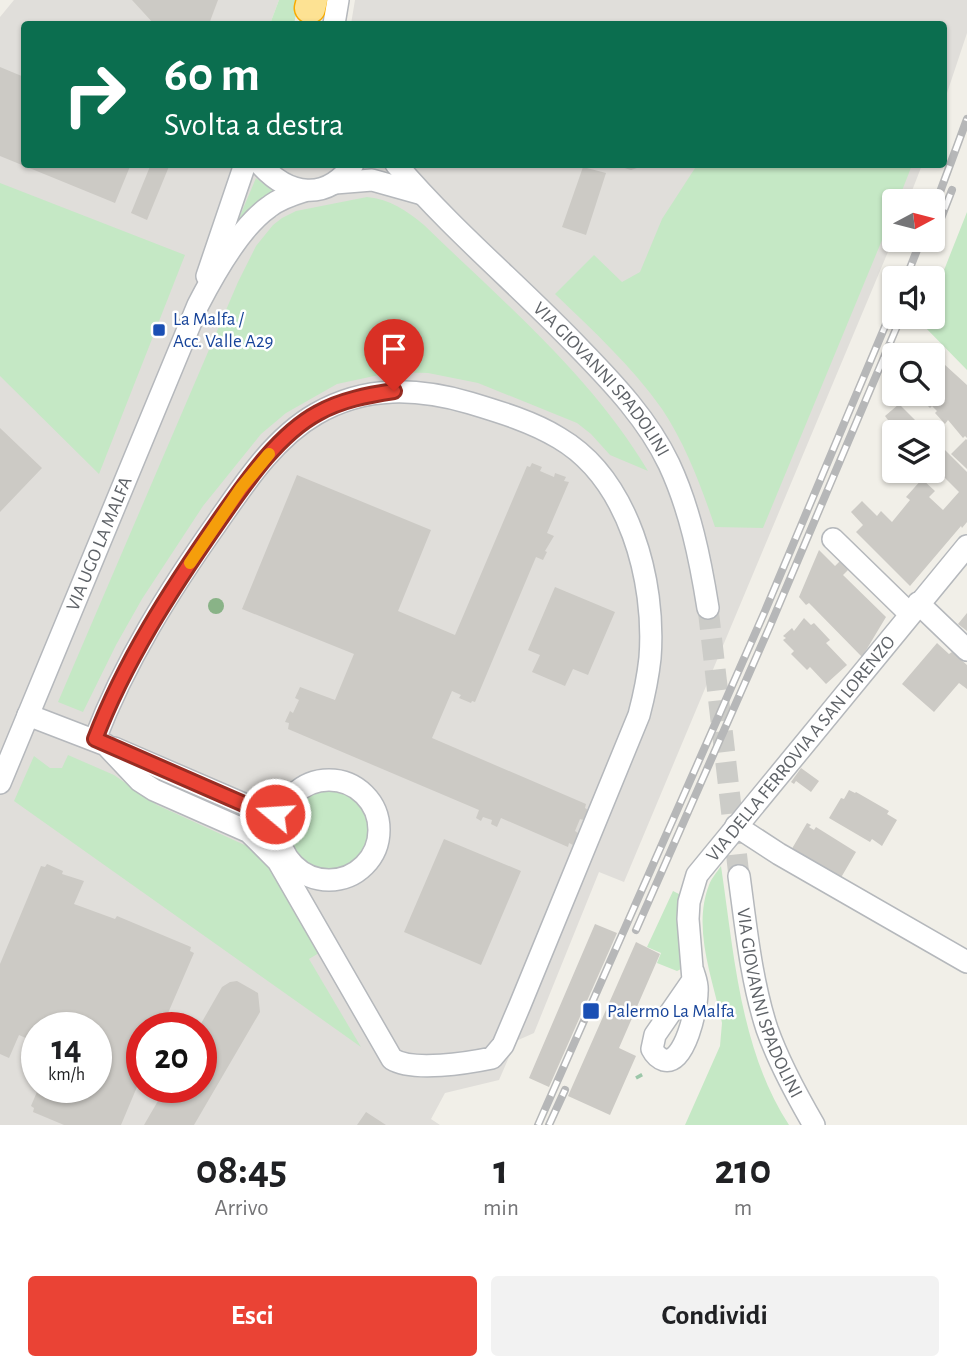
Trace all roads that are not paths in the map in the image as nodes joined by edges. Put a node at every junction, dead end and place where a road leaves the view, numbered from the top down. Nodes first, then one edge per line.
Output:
1 (316, 6) edge
2 (331, 21) edge
3 (244, 168) edge
4 (264, 168) edge
5 (349, 168) edge
6 (399, 168) edge
7 (335, 184) junction
8 (304, 191) junction
9 (422, 194) junction
10 (198, 305) junction
11 (833, 539) dead end
12 (967, 546) edge
13 (708, 608) tunnel mouth
14 (914, 608) junction
15 (967, 650) edge
16 (29, 715) junction
17 (100, 742) junction
18 (0, 783) edge
19 (281, 813) junction
20 (736, 826) junction
21 (739, 876) tunnel mouth
22 (288, 877) junction
23 (324, 883) junction
24 (307, 911) junction
25 (967, 962) edge
26 (693, 971) dead end
27 (814, 1125) edge

1 - 2 street
3 - 10 street, VIA UGO LA MALFA
4 - 8 street
5 - 7 street
6 - 9 street, VIA GIOVANNI SPADOLINI
7 - 8 street, VIA UGO LA MALFA
7 - 9 street, VIA UGO LA MALFA
8 - 10 street, VIA UGO LA MALFA
9 - 13 street, VIA GIOVANNI SPADOLINI
10 - 16 street, VIA UGO LA MALFA
11 - 14 street
12 - 14 street, VIA DELLA FERROVIA A SAN LORENZO
14 - 15 street
14 - 20 street, VIA DELLA FERROVIA A SAN LORENZO
16 - 17 street
16 - 18 street, VIA UGO LA MALFA
17 - 19 street
17 - 22 street
17 - 24 street
19 - 23 street
19 - 23 street
20 - 25 street
20 - 26 street, VIA DELLA FERROVIA A SAN LORENZO
21 - 27 street, VIA GIOVANNI SPADOLINI
22 - 23 street
22 - 24 street
23 - 24 street

